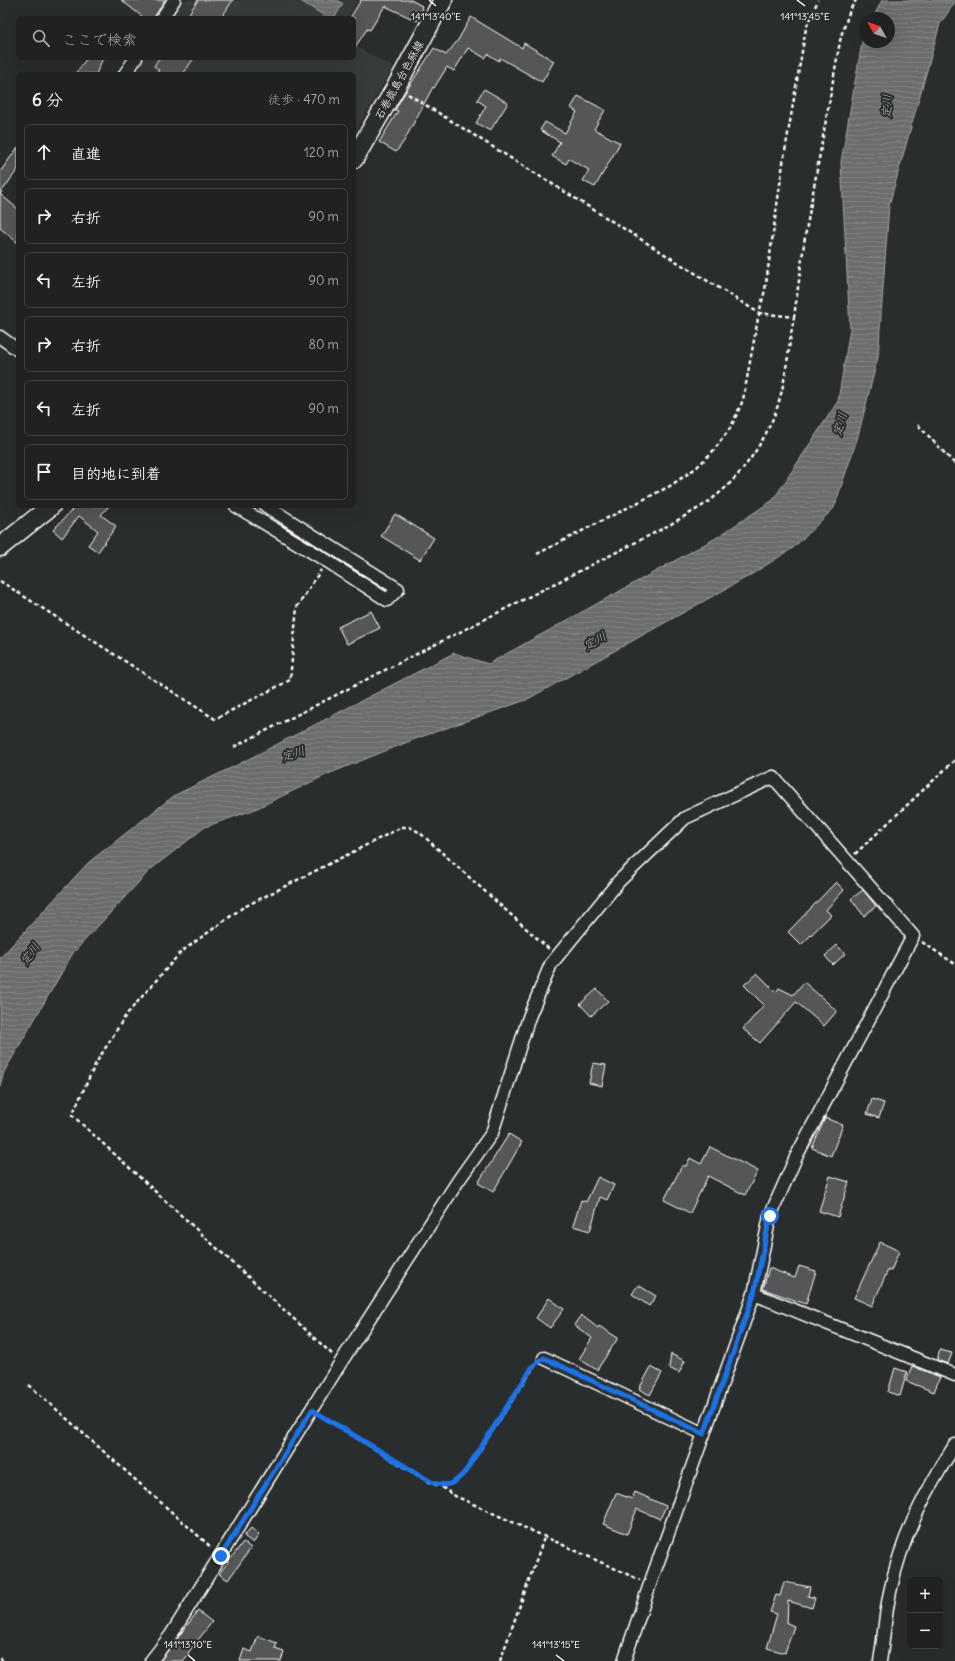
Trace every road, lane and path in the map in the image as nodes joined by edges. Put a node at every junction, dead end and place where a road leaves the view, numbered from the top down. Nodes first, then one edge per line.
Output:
1 (174, 0) edge
2 (443, 0) edge
3 (818, 0) edge
4 (856, 0) edge
5 (163, 16) edge
6 (135, 60) edge
7 (126, 72) edge
8 (396, 87) junction
9 (356, 156) edge
10 (759, 313) junction
11 (794, 317) junction
12 (0, 337) edge
13 (16, 349) edge
14 (918, 425) dead end
15 (955, 464) edge
16 (49, 508) edge
17 (239, 508) edge
18 (269, 508) edge
19 (0, 547) edge
20 (537, 554) dead end
21 (327, 561) junction
22 (0, 581) edge
23 (234, 747) dead end
24 (955, 760) edge
25 (848, 861) junction
26 (913, 936) junction
27 (556, 956) junction
28 (955, 964) edge
29 (754, 1294) junction
30 (544, 1358) joint
31 (341, 1362) junction
32 (955, 1375) edge
33 (29, 1385) dead end
34 (312, 1410) junction
35 (704, 1434) junction
36 (955, 1445) edge
37 (442, 1486) junction
38 (544, 1538) junction
39 (221, 1556) junction
40 (650, 1584) junction
41 (0, 1658) edge
42 (3, 1661) edge
43 (152, 1661) edge
44 (500, 1661) edge
45 (624, 1661) edge
46 (880, 1661) edge

1 - 5 street
2 - 8 main road, 石巻鹿島台色麻線
3 - 10 path
4 - 11 path
6 - 7 street
8 - 9 main road, 石巻鹿島台色麻線
8 - 10 path
10 - 11 path
10 - 20 path
11 - 23 path
12 - 13 street
14 - 15 path
16 - 19 main road
17 - 21 street
18 - 21 street
21 - 22 path
24 - 25 path
25 - 26 street
25 - 27 street
26 - 28 path
26 - 29 street
27 - 31 street
27 - 31 path
29 - 32 street
29 - 35 street
30 - 35 street
30 - 37 path
31 - 34 street
33 - 39 path
34 - 37 path
34 - 39 street
35 - 40 street
36 - 46 street
37 - 38 path
38 - 40 path
38 - 44 path
39 - 43 street
40 - 45 street
41 - 42 path

